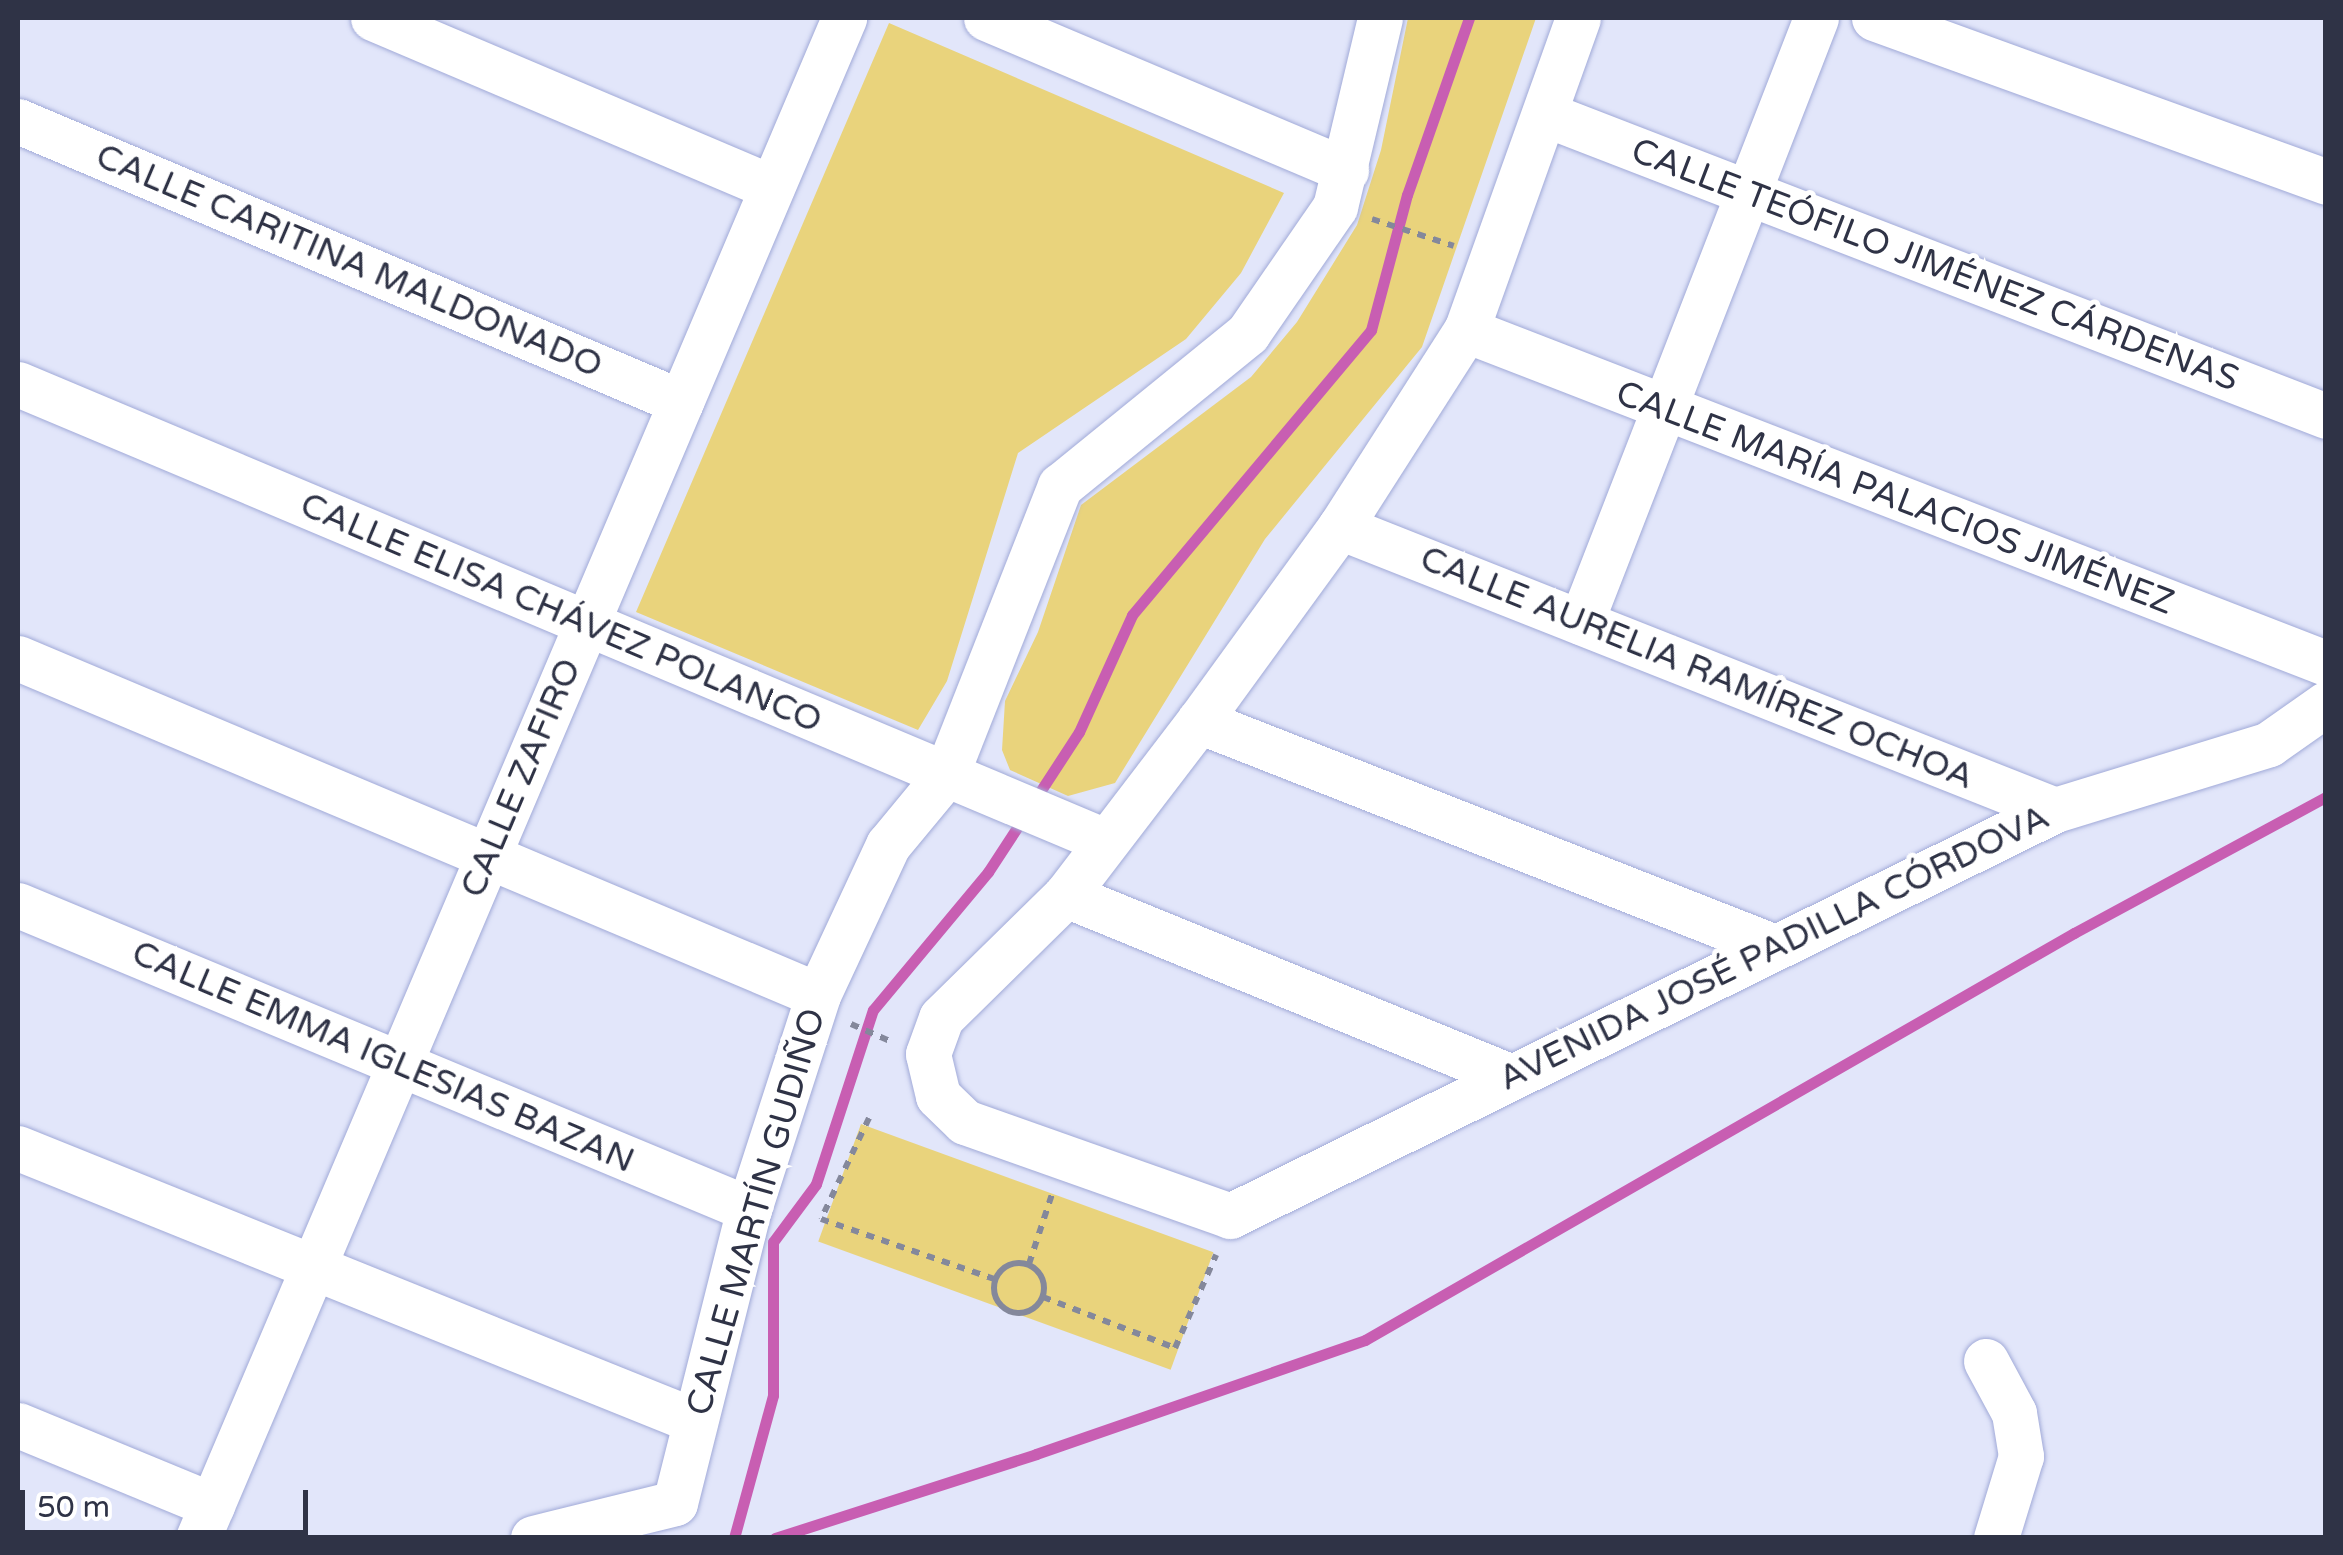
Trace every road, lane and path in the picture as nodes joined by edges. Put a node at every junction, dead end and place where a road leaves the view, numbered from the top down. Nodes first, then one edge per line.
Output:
1 (373, 18) edge
2 (844, 18) edge
3 (986, 18) edge
4 (1380, 18) edge
5 (1578, 18) edge
6 (1816, 18) edge
7 (1874, 18) edge
8 (1545, 114) junction
9 (18, 121) edge
10 (1346, 170) junction
11 (2326, 182) edge
12 (772, 187) junction
13 (1748, 193) junction
14 (1356, 214) dead end
15 (1454, 246) dead end
16 (1466, 330) junction
17 (18, 384) edge
18 (680, 402) junction
19 (1664, 410) junction
20 (2326, 416) edge
21 (1340, 527) junction
22 (1582, 622) junction
23 (586, 624) junction
24 (18, 658) edge
25 (2326, 664) edge
26 (2326, 704) edge
27 (1199, 721) junction
28 (946, 775) junction
29 (2055, 810) junction
30 (1105, 841) junction
31 (488, 857) junction
32 (1066, 896) junction
33 (18, 905) edge
34 (1774, 948) junction
35 (830, 1008) junction
36 (890, 1041) dead end
37 (400, 1064) junction
38 (1511, 1077) junction
39 (870, 1118) dead end
40 (18, 1148) edge
41 (1054, 1188) dead end
42 (749, 1209) junction
43 (1224, 1233) junction
44 (1029, 1264) junction
45 (312, 1267) junction
46 (994, 1279) junction
47 (1043, 1297) junction
48 (1986, 1361) dead end
49 (695, 1422) junction
50 (18, 1425) edge
51 (205, 1521) edge
52 (533, 1538) edge
53 (1996, 1538) edge

1 - 12 street
2 - 12 street, CALLE ZAFIRO
3 - 10 street
4 - 10 street, CALLE MARTÍN GUDIÑO
5 - 8 street
6 - 13 street
7 - 11 street
8 - 13 street, CALLE TEÓFILO JIMÉNEZ CÁRDENAS
8 - 16 street
9 - 18 street, CALLE CARITINA MALDONADO
10 - 28 street, CALLE MARTÍN GUDIÑO
12 - 18 street, CALLE ZAFIRO
13 - 19 street
13 - 20 street, CALLE TEÓFILO JIMÉNEZ CÁRDENAS
14 - 15 path
16 - 19 street, CALLE MARÍA PALACIOS JIMÉNEZ
16 - 21 street
17 - 23 street, CALLE ELISA CHÁVEZ POLANCO
18 - 23 street, CALLE ZAFIRO
19 - 22 street
19 - 25 street, CALLE MARÍA PALACIOS JIMÉNEZ
21 - 22 street, CALLE AURELIA RAMÍREZ OCHOA
21 - 27 street
22 - 29 street, CALLE AURELIA RAMÍREZ OCHOA
23 - 28 street, CALLE ELISA CHÁVEZ POLANCO
23 - 31 street, CALLE ZAFIRO
24 - 31 street
26 - 29 street, AVENIDA JOSÉ PADILLA CÓRDOVA
27 - 30 street
27 - 34 street
28 - 30 street, CALLE ELISA CHÁVEZ POLANCO
28 - 35 street, CALLE MARTÍN GUDIÑO
29 - 34 street, AVENIDA JOSÉ PADILLA CÓRDOVA
30 - 32 street
31 - 35 street
31 - 37 street, CALLE ZAFIRO
32 - 38 street
32 - 43 street
33 - 37 street, CALLE EMMA IGLESIAS BAZAN
34 - 38 street, AVENIDA JOSÉ PADILLA CÓRDOVA
35 - 36 path
35 - 42 street, CALLE MARTÍN GUDIÑO
37 - 42 street, CALLE EMMA IGLESIAS BAZAN
37 - 45 street, CALLE ZAFIRO
38 - 43 street, AVENIDA JOSÉ PADILLA CÓRDOVA
39 - 46 path
40 - 45 street
41 - 44 path
42 - 49 street, CALLE MARTÍN GUDIÑO
43 - 47 path
44 - 46 path
44 - 47 path
45 - 49 street
45 - 51 street, CALLE ZAFIRO
46 - 47 path
48 - 53 street
49 - 52 street, CALLE MARTÍN GUDIÑO
50 - 51 street

